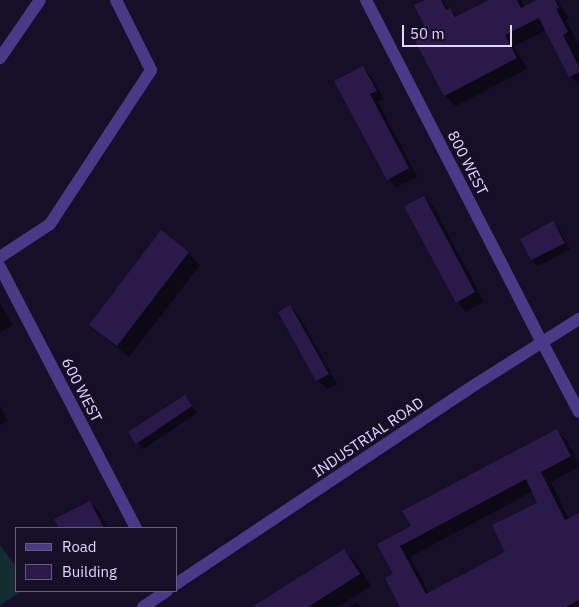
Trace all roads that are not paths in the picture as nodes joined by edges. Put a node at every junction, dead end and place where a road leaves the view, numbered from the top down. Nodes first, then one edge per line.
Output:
1 (40, 0) edge
2 (116, 0) edge
3 (366, 0) edge
4 (0, 58) edge
5 (0, 257) edge
6 (0, 267) edge
7 (579, 319) edge
8 (542, 342) junction
9 (579, 412) edge
10 (135, 527) edge
11 (178, 583) edge
12 (166, 592) edge
13 (143, 607) edge

1 - 4 street
2 - 5 street
3 - 8 street, 800 WEST
6 - 10 street, 600 WEST
7 - 8 street, INDUSTRIAL ROAD
8 - 9 street, 800 WEST
8 - 11 street, INDUSTRIAL ROAD
12 - 13 street

